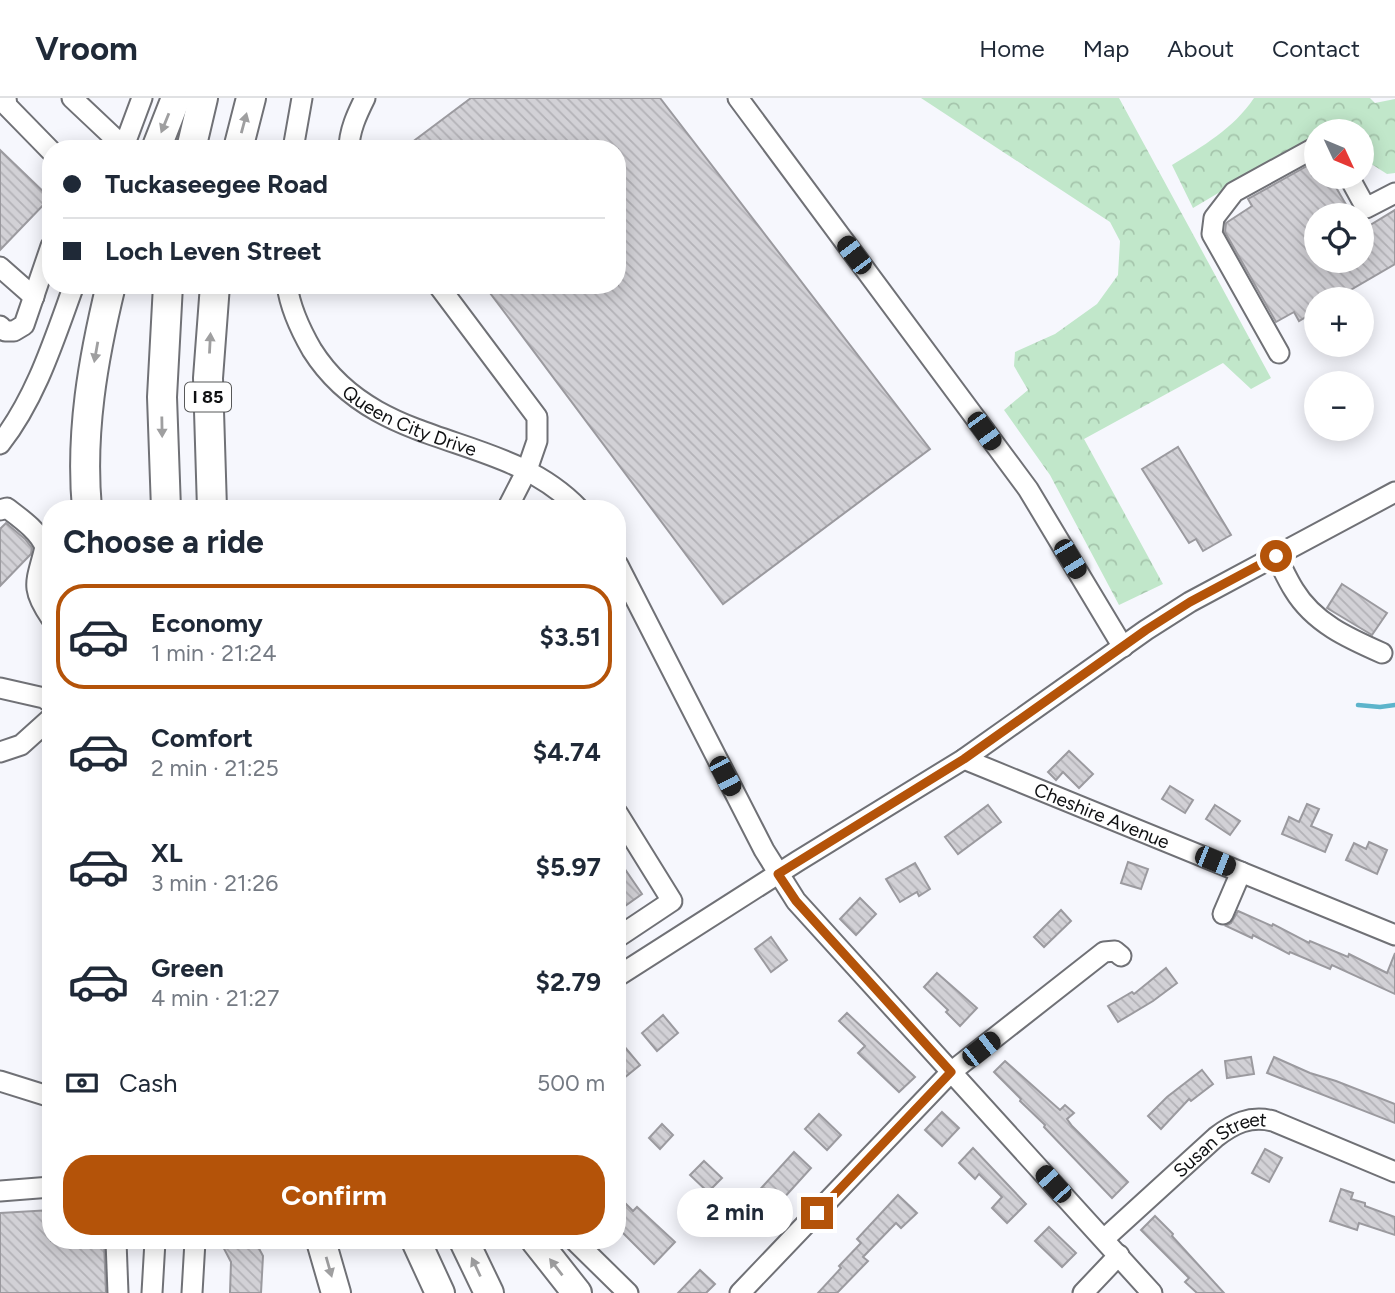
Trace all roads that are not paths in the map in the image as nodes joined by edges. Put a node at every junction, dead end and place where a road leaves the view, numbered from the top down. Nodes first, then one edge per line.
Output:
1 (6, 98) edge
2 (142, 98) edge
3 (176, 98) edge
4 (203, 98) edge
5 (251, 98) edge
6 (302, 98) edge
7 (365, 98) edge
8 (738, 98) edge
9 (80, 100) edge
10 (117, 140) edge
11 (127, 140) edge
12 (160, 140) edge
13 (193, 140) edge
14 (240, 140) edge
15 (295, 140) edge
16 (349, 140) edge
17 (42, 142) edge
18 (1304, 154) edge
19 (1356, 189) edge
20 (1395, 192) edge
21 (0, 267) edge
22 (42, 273) edge
23 (71, 294) edge
24 (109, 294) edge
25 (168, 294) edge
26 (214, 294) edge
27 (290, 294) edge
28 (445, 294) edge
29 (34, 297) junction
30 (0, 326) edge
31 (1279, 353) dead end
32 (208, 378) junction
33 (0, 444) edge
34 (527, 470) junction
35 (1395, 492) edge
36 (87, 500) edge
37 (166, 500) edge
38 (212, 500) edge
39 (228, 500) edge
40 (512, 500) edge
41 (569, 500) edge
42 (0, 510) edge
43 (42, 540) edge
44 (1276, 556) junction
45 (42, 559) edge
46 (626, 581) edge
47 (42, 604) edge
48 (1123, 647) junction
49 (1382, 653) dead end
50 (0, 688) edge
51 (42, 692) edge
52 (42, 726) edge
53 (0, 752) edge
54 (964, 759) junction
55 (626, 827) edge
56 (1241, 872) junction
57 (778, 874) junction
58 (1223, 914) dead end
59 (626, 932) edge
60 (1395, 935) edge
61 (1121, 956) dead end
62 (626, 968) edge
63 (951, 1072) junction
64 (0, 1081) edge
65 (42, 1094) edge
66 (1395, 1172) edge
67 (42, 1188) edge
68 (0, 1191) edge
69 (1104, 1239) junction
70 (116, 1249) edge
71 (155, 1249) edge
72 (195, 1249) edge
73 (323, 1249) edge
74 (420, 1249) edge
75 (468, 1249) edge
76 (542, 1249) edge
77 (583, 1249) edge
78 (1119, 1255) junction
79 (118, 1293) edge
80 (152, 1293) edge
81 (192, 1293) edge
82 (336, 1293) edge
83 (440, 1293) edge
84 (489, 1293) edge
85 (577, 1293) edge
86 (628, 1293) edge
87 (740, 1293) edge
88 (1083, 1293) edge
89 (1153, 1293) edge

1 - 17 street
2 - 11 street
3 -> 12 highway
4 - 13 highway
14 -> 5 highway
6 - 15 street
7 - 16 street
8 - 48 street
9 - 10 street
18 - 31 street
19 - 20 street
21 - 29 street
22 - 29 street
23 - 33 street
24 -> 36 highway
25 -> 37 highway, I 85
32 -> 26 highway, I 85
27 - 34 street, Queen City Drive
28 - 34 street
29 - 30 street
32 - 38 highway, I 85
32 - 39 highway
34 - 40 street
34 - 41 street, Queen City Drive
35 - 44 street
42 - 43 street
44 - 48 street
44 - 49 street
45 - 47 street
46 - 57 street
48 - 54 street
50 - 51 street
52 - 53 street
54 - 56 street, Cheshire Avenue
54 - 57 street
55 - 59 street
56 - 58 street
56 - 60 street, Cheshire Avenue
57 - 62 street
57 - 63 street
61 - 63 street
63 - 69 street
63 - 87 street
64 - 65 street
66 - 69 street, Susan Street
67 - 68 street
69 - 78 street
70 - 79 street
71 - 80 street
72 - 81 street
73 -> 82 highway
74 - 83 highway
84 -> 75 highway
85 -> 76 highway
77 - 86 street
78 - 88 street
78 - 89 street

